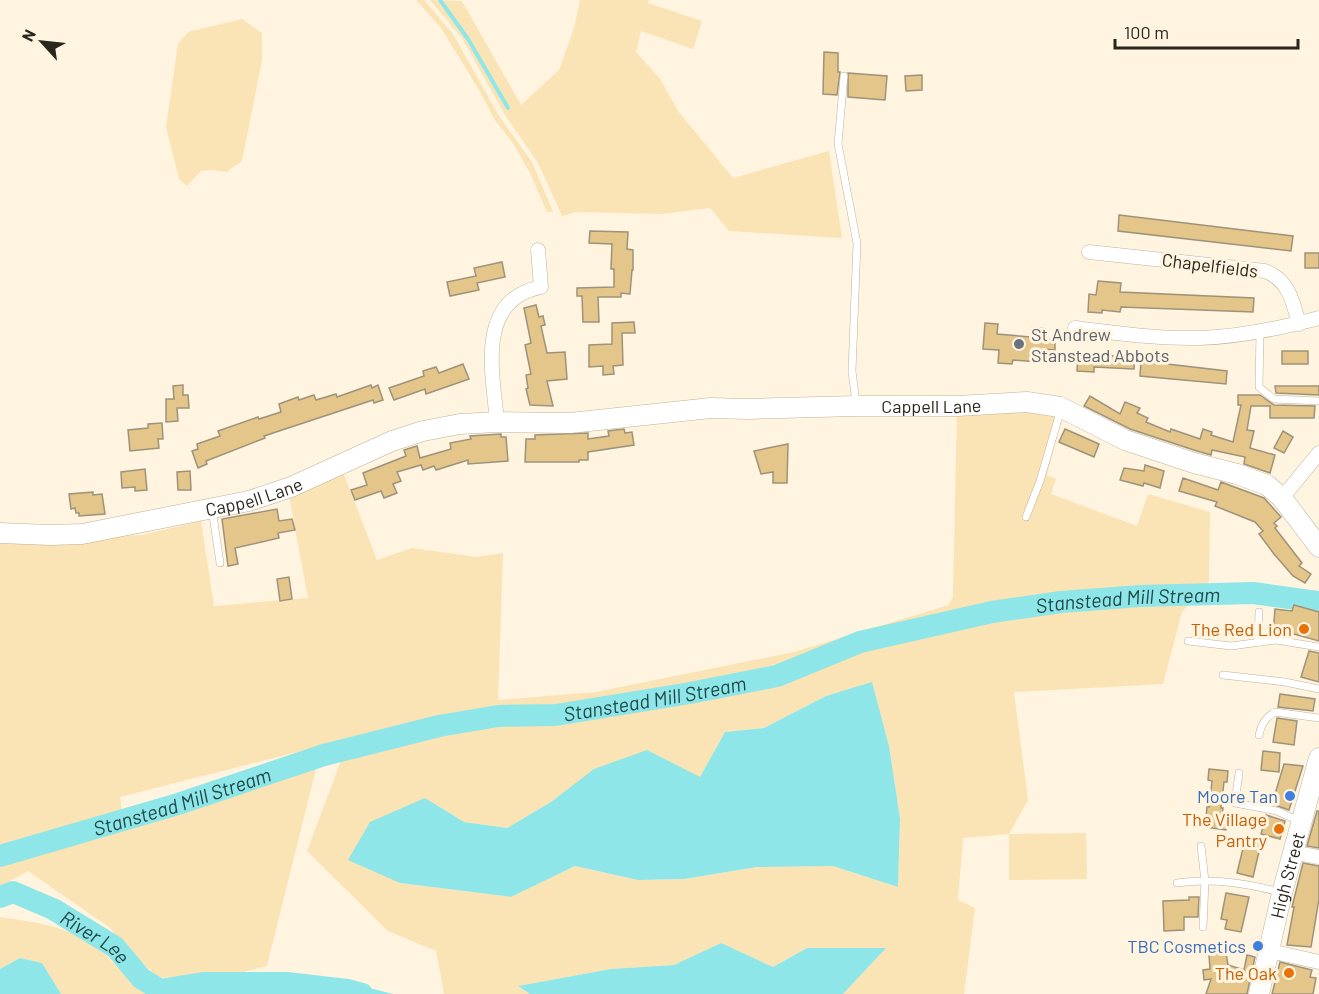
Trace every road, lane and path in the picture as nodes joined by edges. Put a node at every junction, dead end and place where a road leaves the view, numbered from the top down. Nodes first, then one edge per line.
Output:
1 (844, 75) dead end
2 (538, 250) dead end
3 (1089, 252) dead end
4 (1319, 318) edge
5 (1299, 324) junction
6 (1075, 328) dead end
7 (1260, 331) junction
8 (1319, 401) edge
9 (856, 406) junction
10 (1061, 408) junction
11 (497, 422) junction
12 (1317, 462) edge
13 (1282, 498) junction
14 (212, 508) junction
15 (1026, 518) dead end
16 (0, 533) edge
17 (1319, 547) edge
18 (220, 563) dead end
19 (1259, 612) dead end
20 (1188, 641) dead end
21 (1258, 642) junction
22 (1319, 647) edge
23 (1223, 675) dead end
24 (1319, 689) edge
25 (1319, 717) edge
26 (1259, 735) dead end
27 (1319, 758) edge
28 (1239, 773) dead end
29 (1315, 791) edge
30 (1301, 822) junction
31 (1201, 846) dead end
32 (1293, 852) junction
33 (1319, 857) edge
34 (1205, 881) junction
35 (1177, 883) dead end
36 (1282, 893) junction
37 (1203, 927) dead end
38 (1270, 951) junction
39 (1319, 962) edge
40 (1259, 994) edge

1 - 9 lane
2 - 11 street
3 - 5 street, Chapelfields
4 - 5 street
5 - 7 street
6 - 7 street
7 - 8 lane
9 - 10 street, Cappell Lane
9 - 11 street, Cappell Lane
10 - 13 street, Cappell Lane
10 - 15 lane
11 - 14 street, Cappell Lane
12 - 13 street
13 - 17 street, Cappell Lane
14 - 16 street, Cappell Lane
14 - 18 lane
19 - 21 lane
20 - 21 lane
21 - 22 lane
23 - 24 lane
25 - 26 lane
27 - 29 street, High Street
28 - 30 lane
29 - 30 street, High Street
30 - 32 street, High Street
31 - 34 lane
32 - 33 street
32 - 36 street, High Street
34 - 35 lane
34 - 36 lane
34 - 37 lane
36 - 38 street, High Street
38 - 39 street
38 - 40 street, High Street

